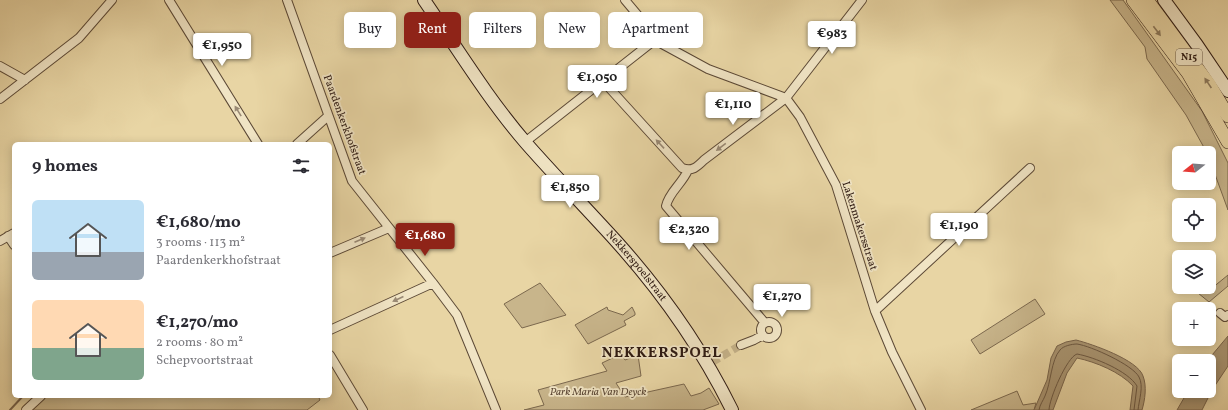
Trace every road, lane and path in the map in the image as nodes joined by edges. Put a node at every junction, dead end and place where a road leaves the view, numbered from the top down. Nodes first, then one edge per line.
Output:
1 (112, 0) edge
2 (169, 0) edge
3 (287, 0) edge
4 (424, 0) edge
5 (625, 0) edge
6 (862, 0) edge
7 (1133, 0) edge
8 (1147, 0) edge
9 (1164, 0) edge
10 (635, 12) edge
11 (645, 48) edge
12 (669, 48) edge
13 (0, 66) edge
14 (25, 80) junction
15 (603, 81) junction
16 (1228, 91) edge
17 (786, 98) junction
18 (0, 99) edge
19 (1228, 116) edge
20 (327, 117) junction
21 (257, 142) edge
22 (299, 142) edge
23 (525, 142) junction
24 (1228, 142) edge
25 (1030, 168) dead end
26 (688, 170) junction
27 (389, 228) junction
28 (11, 235) edge
29 (0, 241) edge
30 (332, 252) edge
31 (434, 283) junction
32 (875, 311) junction
33 (765, 323) junction
34 (332, 329) edge
35 (763, 335) junction
36 (741, 345) tunnel mouth
37 (332, 358) edge
38 (39, 398) edge
39 (26, 410) edge
40 (363, 410) edge
41 (496, 410) edge
42 (732, 410) edge
43 (921, 410) edge

1 - 14 street
21 -> 2 street
3 - 20 street, Paardenkerkhofstraat
4 - 23 main road, Nekkerspoelstraat
5 - 10 street
6 - 17 street
7 -> 24 main road, N15
19 -> 8 main road, N15
9 - 16 main road
11 - 15 street
12 - 17 street
13 - 14 street
14 - 18 street
15 - 23 street
26 -> 15 street
17 -> 26 street
17 - 32 street, Lakenmakersstraat
20 - 22 street
20 - 27 street, Paardenkerkhofstraat
23 - 42 main road, Nekkerspoelstraat
25 - 32 street
26 - 33 street
30 -> 27 street
27 - 31 street, Paardenkerkhofstraat
28 - 29 street
31 -> 34 street
31 - 41 street, Paardenkerkhofstraat
32 - 43 street, Lakenmakersstraat
33 - 35 street
33 - 35 street
35 - 36 street
37 - 40 street
38 - 39 street

